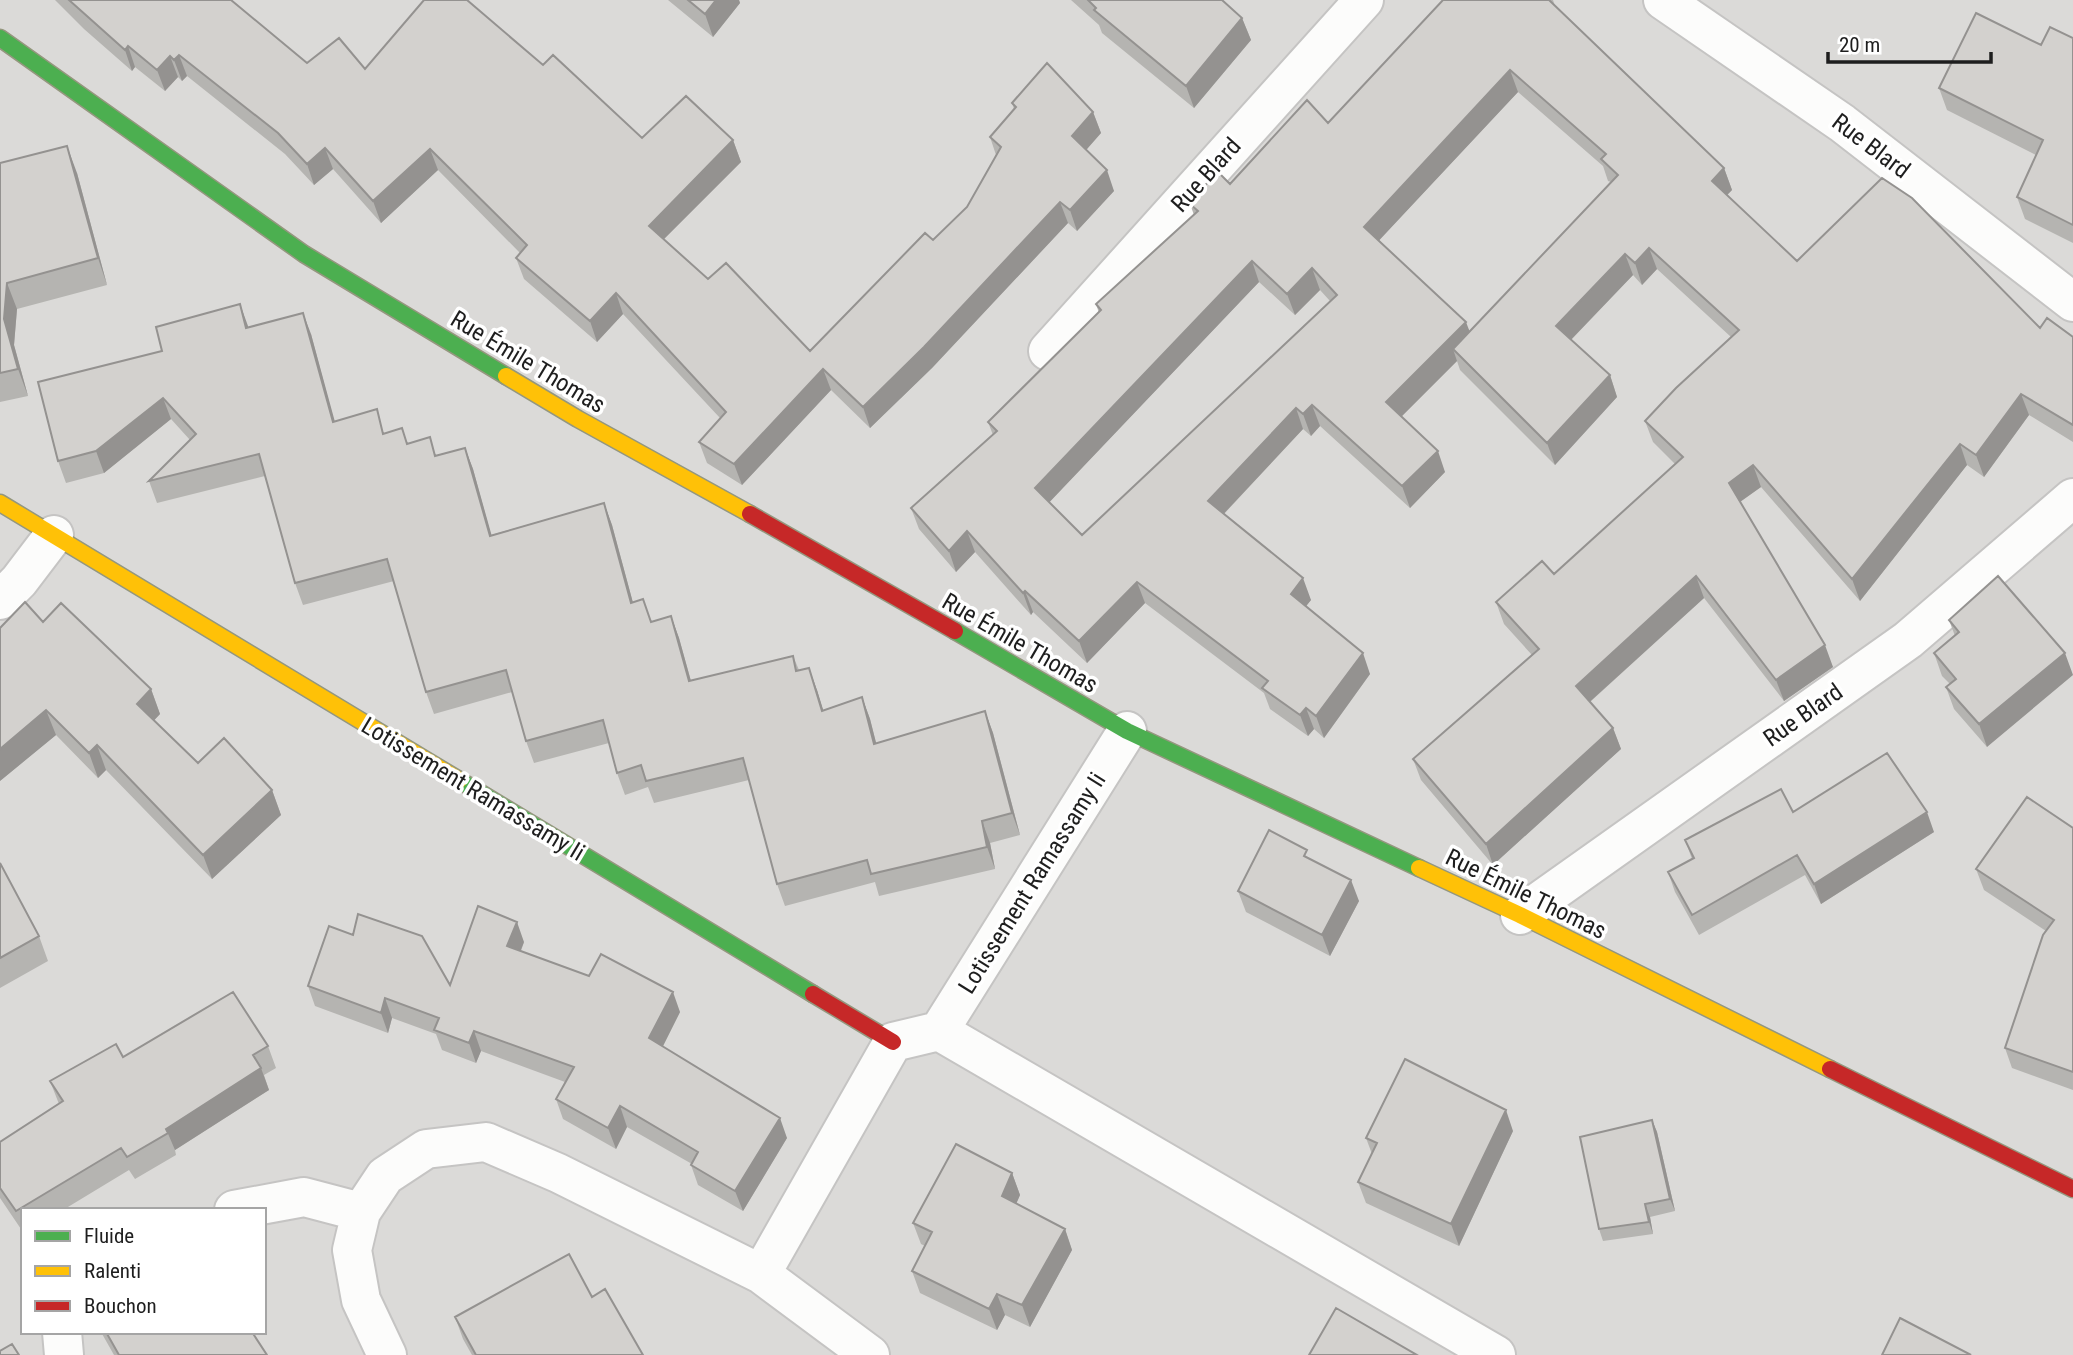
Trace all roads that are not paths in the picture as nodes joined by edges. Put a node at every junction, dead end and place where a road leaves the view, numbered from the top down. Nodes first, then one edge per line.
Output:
1 (1364, 0) edge
2 (1663, 0) edge
3 (0, 38) edge
4 (2073, 302) edge
5 (1048, 351) dead end
6 (2073, 498) edge
7 (0, 503) edge
8 (54, 536) junction
9 (0, 600) edge
10 (1128, 731) junction
11 (1520, 915) junction
12 (939, 1031) junction
13 (893, 1042) junction
14 (2073, 1189) edge
15 (245, 1208) edge
16 (361, 1212) junction
17 (761, 1275) junction
18 (62, 1334) edge
19 (64, 1355) edge
20 (387, 1355) edge
21 (870, 1355) edge
22 (1496, 1355) edge

1 - 5 street, Rue Blard
2 - 4 street, Rue Blard
3 - 10 street, Rue Émile Thomas
6 - 11 street, Rue Blard
7 - 8 street, Lotissement Ramassamy Ii
8 - 9 street
8 - 13 street, Lotissement Ramassamy Ii
10 - 11 street, Rue Émile Thomas
10 - 12 street, Lotissement Ramassamy Ii
11 - 14 street, Rue Émile Thomas
12 - 13 street
12 - 22 street
13 - 17 street
15 - 16 street
16 - 17 street
16 - 20 street
17 - 21 street
18 - 19 street

